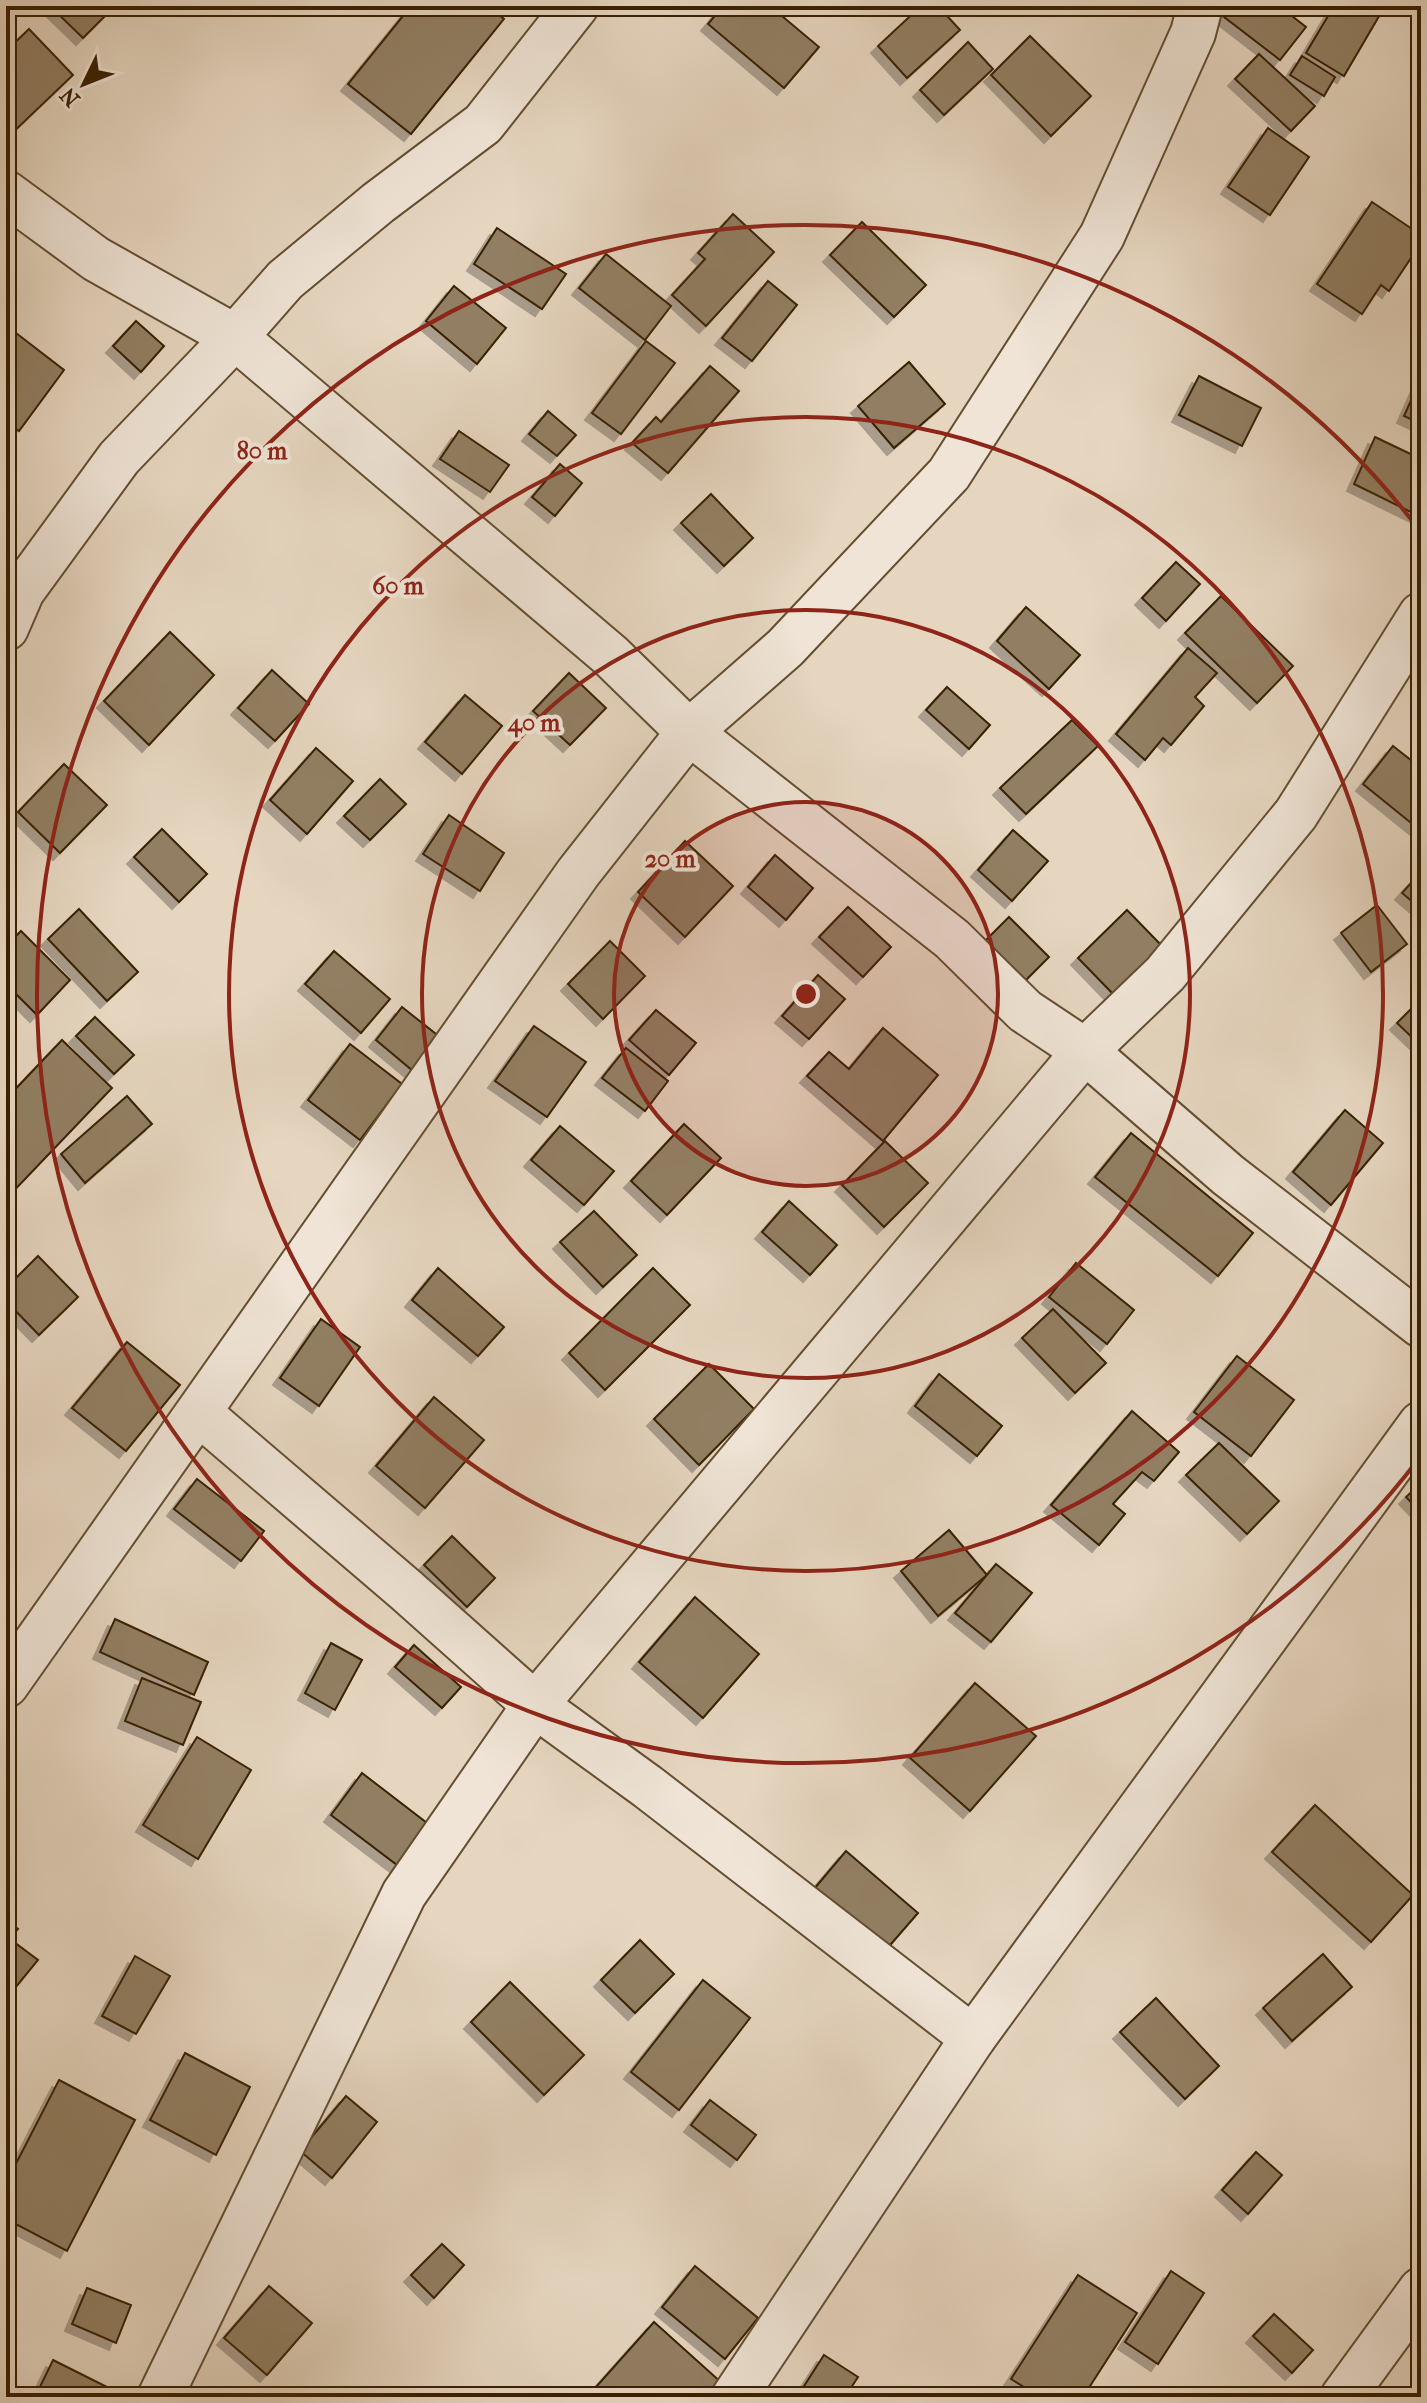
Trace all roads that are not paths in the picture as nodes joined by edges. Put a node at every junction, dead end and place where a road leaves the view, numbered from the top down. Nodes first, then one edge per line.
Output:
1 (576, 6) edge
2 (1200, 6) edge
3 (6, 193) edge
4 (235, 337) junction
5 (1421, 615) edge
6 (6, 628) edge
7 (689, 732) junction
8 (1085, 1051) junction
9 (1421, 1325) edge
10 (199, 1413) junction
11 (1421, 1424) edge
12 (6, 1685) edge
13 (535, 1705) junction
14 (973, 2038) junction
15 (1421, 2290) edge
16 (1360, 2391) edge
17 (160, 2397) edge
18 (734, 2397) edge

1 - 4 street
2 - 7 street
3 - 4 street
4 - 6 street
4 - 7 street
5 - 8 street
7 - 8 street
7 - 10 street
8 - 9 street
8 - 13 street
10 - 12 street
10 - 13 street
11 - 14 street
13 - 14 street
13 - 17 street
14 - 18 street
15 - 16 street

